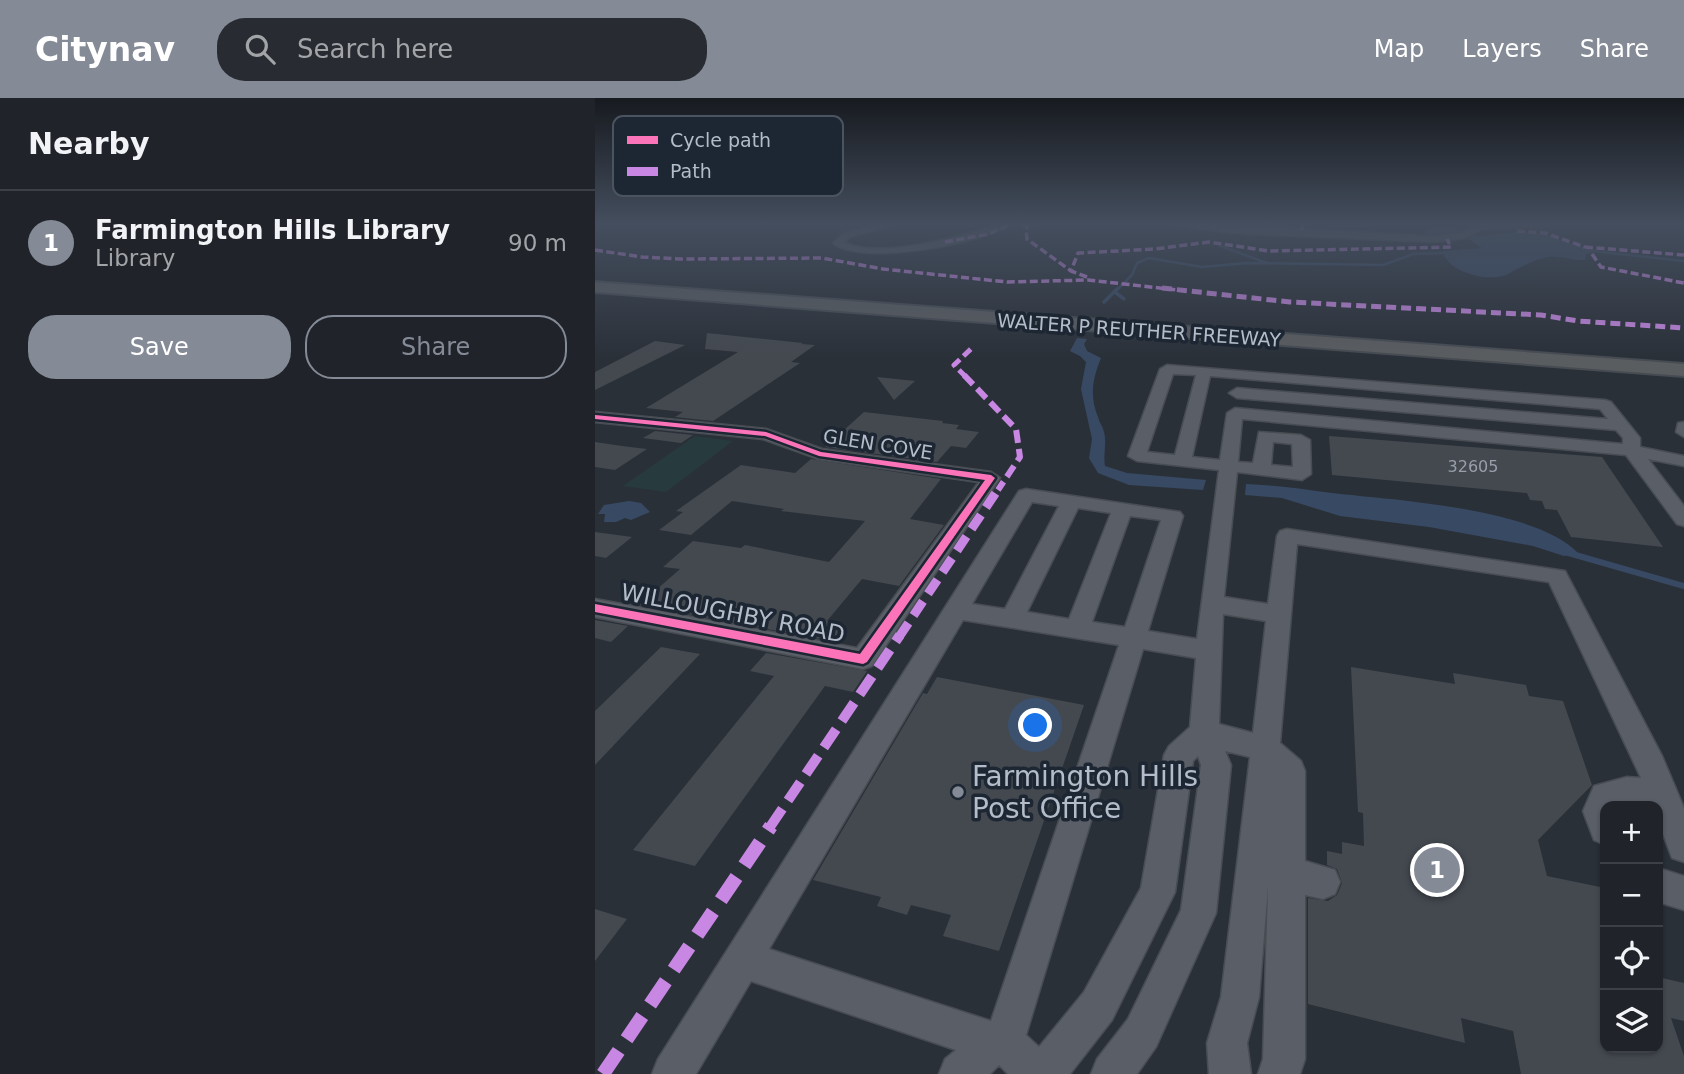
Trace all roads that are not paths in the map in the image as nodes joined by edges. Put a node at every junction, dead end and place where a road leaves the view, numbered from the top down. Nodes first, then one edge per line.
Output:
1 (620, 268) edge
2 (595, 274) edge
3 (701, 276) dead end
4 (595, 287) edge
5 (806, 287) dead end
6 (595, 293) edge
7 (858, 301) junction
8 (1684, 354) edge
9 (1684, 370) edge
10 (1204, 371) junction
11 (1239, 374) junction
12 (1236, 403) junction
13 (595, 417) edge
14 (1621, 425) junction
15 (1632, 451) junction
16 (1182, 461) junction
17 (1684, 461) edge
18 (1227, 466) junction
19 (1261, 470) dead end
20 (1071, 502) junction
21 (1123, 509) junction
22 (1684, 520) edge
23 (1212, 604) junction
24 (595, 608) edge
25 (955, 610) junction
26 (1278, 614) junction
27 (1012, 619) junction
28 (1077, 629) junction
29 (1135, 638) junction
30 (1209, 650) junction
31 (863, 659) joint
32 (1204, 733) junction
33 (1266, 749) junction
34 (1663, 795) junction
35 (1603, 801) edge
36 (1684, 846) edge
37 (1254, 867) junction
38 (1289, 875) junction
39 (1323, 882) dead end
40 (1663, 887) edge
41 (1684, 893) edge
42 (742, 959) junction
43 (999, 1043) junction
44 (677, 1073) edge
45 (960, 1074) edge
46 (1035, 1074) edge
47 (1044, 1074) edge
48 (1112, 1074) edge
49 (1230, 1074) edge
50 (1279, 1074) edge

1 - 3 highway
2 - 7 highway, WALTER P REUTHER FREEWAY
4 - 7 highway, WALTER P REUTHER FREEWAY
5 - 7 highway
6 - 7 highway
7 - 8 highway, WALTER P REUTHER FREEWAY
7 - 9 highway, WALTER P REUTHER FREEWAY
10 - 11 street
10 - 16 street
10 - 16 lane
11 - 12 street
11 - 14 street
12 - 14 street
12 - 15 street
12 - 18 street
13 - 31 street, GLEN COVE
14 - 15 street
15 - 17 street
15 - 22 street
16 - 18 street
18 - 19 street
18 - 23 street
20 - 21 street
20 - 25 street
20 - 27 street
21 - 28 street
21 - 29 street
23 - 26 street
23 - 30 street
24 - 31 street, WILLOUGHBY ROAD
25 - 27 street
25 - 42 street
26 - 33 street
26 - 34 street
27 - 28 street
28 - 29 street
29 - 30 street
29 - 43 street
30 - 32 street
32 - 33 street
32 - 47 street
32 - 48 street
33 - 37 street
33 - 38 street
34 - 35 street
34 - 36 street
37 - 38 street
37 - 49 street
38 - 39 street
38 - 50 street
40 - 41 street
42 - 43 street
42 - 44 street
43 - 45 street
43 - 46 street

